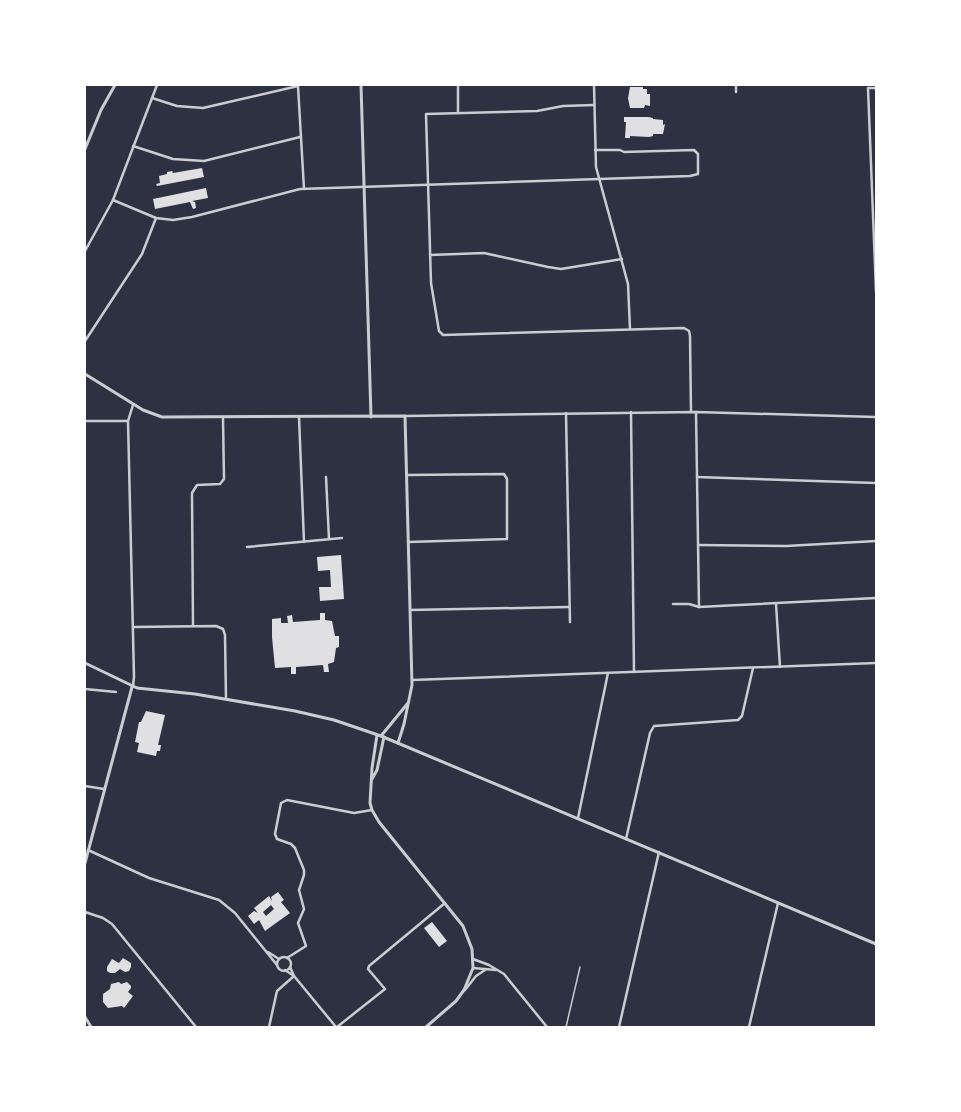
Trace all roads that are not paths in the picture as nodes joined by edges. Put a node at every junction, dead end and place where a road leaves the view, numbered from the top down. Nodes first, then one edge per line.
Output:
1 (115, 85) edge
2 (157, 85) edge
3 (361, 85) edge
4 (458, 85) edge
5 (594, 85) edge
6 (736, 85) edge
7 (876, 88) edge
8 (736, 92) dead end
9 (152, 98) junction
10 (594, 105) junction
11 (458, 113) junction
12 (300, 137) junction
13 (133, 146) junction
14 (85, 149) edge
15 (595, 150) junction
16 (599, 180) junction
17 (428, 186) junction
18 (364, 188) junction
19 (304, 189) junction
20 (113, 200) junction
21 (156, 218) junction
22 (85, 252) edge
23 (430, 255) junction
24 (622, 259) junction
25 (876, 291) edge
26 (630, 329) junction
27 (85, 341) edge
28 (85, 374) edge
29 (134, 405) junction
30 (631, 412) junction
31 (691, 412) junction
32 (696, 412) junction
33 (566, 414) junction
34 (406, 416) junction
35 (298, 417) junction
36 (371, 417) junction
37 (876, 417) edge
38 (224, 418) junction
39 (85, 421) edge
40 (128, 421) junction
41 (407, 475) junction
42 (326, 477) dead end
43 (697, 477) junction
44 (876, 483) edge
45 (342, 538) dead end
46 (329, 539) junction
47 (876, 541) edge
48 (304, 542) junction
49 (408, 542) junction
50 (698, 545) junction
51 (247, 547) dead end
52 (876, 598) edge
53 (673, 604) dead end
54 (776, 604) junction
55 (569, 607) junction
56 (699, 607) junction
57 (409, 610) junction
58 (570, 622) dead end
59 (193, 626) junction
60 (133, 627) junction
61 (85, 663) edge
62 (876, 663) edge
63 (780, 667) junction
64 (753, 668) junction
65 (634, 672) junction
66 (608, 673) junction
67 (412, 680) junction
68 (132, 687) junction
69 (85, 689) edge
70 (116, 692) dead end
71 (226, 699) junction
72 (409, 702) junction
73 (377, 735) junction
74 (383, 737) junction
75 (398, 743) junction
76 (372, 779) junction
77 (85, 786) edge
78 (104, 789) junction
79 (372, 810) junction
80 (578, 818) junction
81 (626, 838) junction
82 (88, 850) junction
83 (659, 852) junction
84 (85, 863) edge
85 (445, 903) junction
86 (778, 903) junction
87 (85, 912) edge
88 (876, 944) edge
89 (267, 951) junction
90 (279, 958) junction
91 (287, 958) junction
92 (473, 959) junction
93 (277, 965) junction
94 (290, 967) junction
95 (473, 968) junction
96 (580, 968) dead end
97 (285, 970) junction
98 (485, 970) junction
99 (496, 970) junction
100 (294, 976) junction
101 (464, 990) junction
102 (86, 1019) edge
103 (90, 1026) edge
104 (86, 1027) edge
105 (196, 1027) edge
106 (269, 1027) edge
107 (336, 1027) edge
108 (426, 1027) edge
109 (547, 1027) edge
110 (566, 1027) edge
111 (619, 1027) edge
112 (750, 1027) edge

1 - 14 street
2 - 9 street
3 - 18 street
4 - 11 street
5 - 10 street
6 - 8 street
7 - 25 street
9 - 12 street
9 - 13 street
10 - 11 street
10 - 15 street
11 - 17 street
12 - 13 street
12 - 19 street
13 - 20 street
15 - 16 street
15 - 16 street
16 - 17 street
16 - 24 street
17 - 18 street
17 - 23 street
18 - 19 street
18 - 36 street
19 - 21 street
20 - 21 street
20 - 22 street
21 - 27 street
23 - 24 street
23 - 26 street
24 - 26 street
26 - 31 street
28 - 29 street
29 - 38 street
29 - 40 street
30 - 31 street
30 - 33 street
30 - 65 street
31 - 32 street
32 - 37 street
32 - 43 street
33 - 34 street
33 - 55 street
34 - 36 street
34 - 41 street
35 - 36 street
35 - 38 street
35 - 48 street
38 - 59 street
39 - 40 street
40 - 60 street
41 - 49 street
41 - 49 street
42 - 46 street
43 - 44 street
43 - 50 street
45 - 46 street
46 - 48 street
47 - 50 street
48 - 51 street
49 - 57 street
50 - 56 street
52 - 54 street
53 - 56 street
54 - 56 street
54 - 63 street
55 - 57 street
55 - 58 street
57 - 67 street
59 - 60 street
59 - 71 street
60 - 68 street
61 - 68 street
62 - 63 street
63 - 64 street
64 - 65 street
64 - 81 street
65 - 66 street
66 - 67 street
66 - 80 street
67 - 72 street
68 - 71 street
68 - 78 street
69 - 70 street
71 - 73 street
72 - 74 street
72 - 75 street
73 - 74 street
73 - 76 street
74 - 75 street
74 - 76 street
75 - 80 street
76 - 79 street
77 - 78 street
78 - 82 street
79 - 85 street
79 - 91 street
80 - 81 street
81 - 83 street
82 - 84 street
82 - 89 street
83 - 86 street
83 - 111 street
85 - 92 street
85 - 107 street
86 - 88 street
86 - 112 street
87 - 105 street
89 - 90 street
89 - 93 street
90 - 91 street
90 - 93 street
91 - 94 street
92 - 95 street
92 - 99 street
93 - 97 street
94 - 97 street
94 - 100 street
95 - 98 street
95 - 101 street
96 - 110 lane
97 - 100 street
98 - 99 street
98 - 101 street
99 - 109 street
100 - 106 street
100 - 107 street
101 - 108 street
102 - 103 street
103 - 104 street

